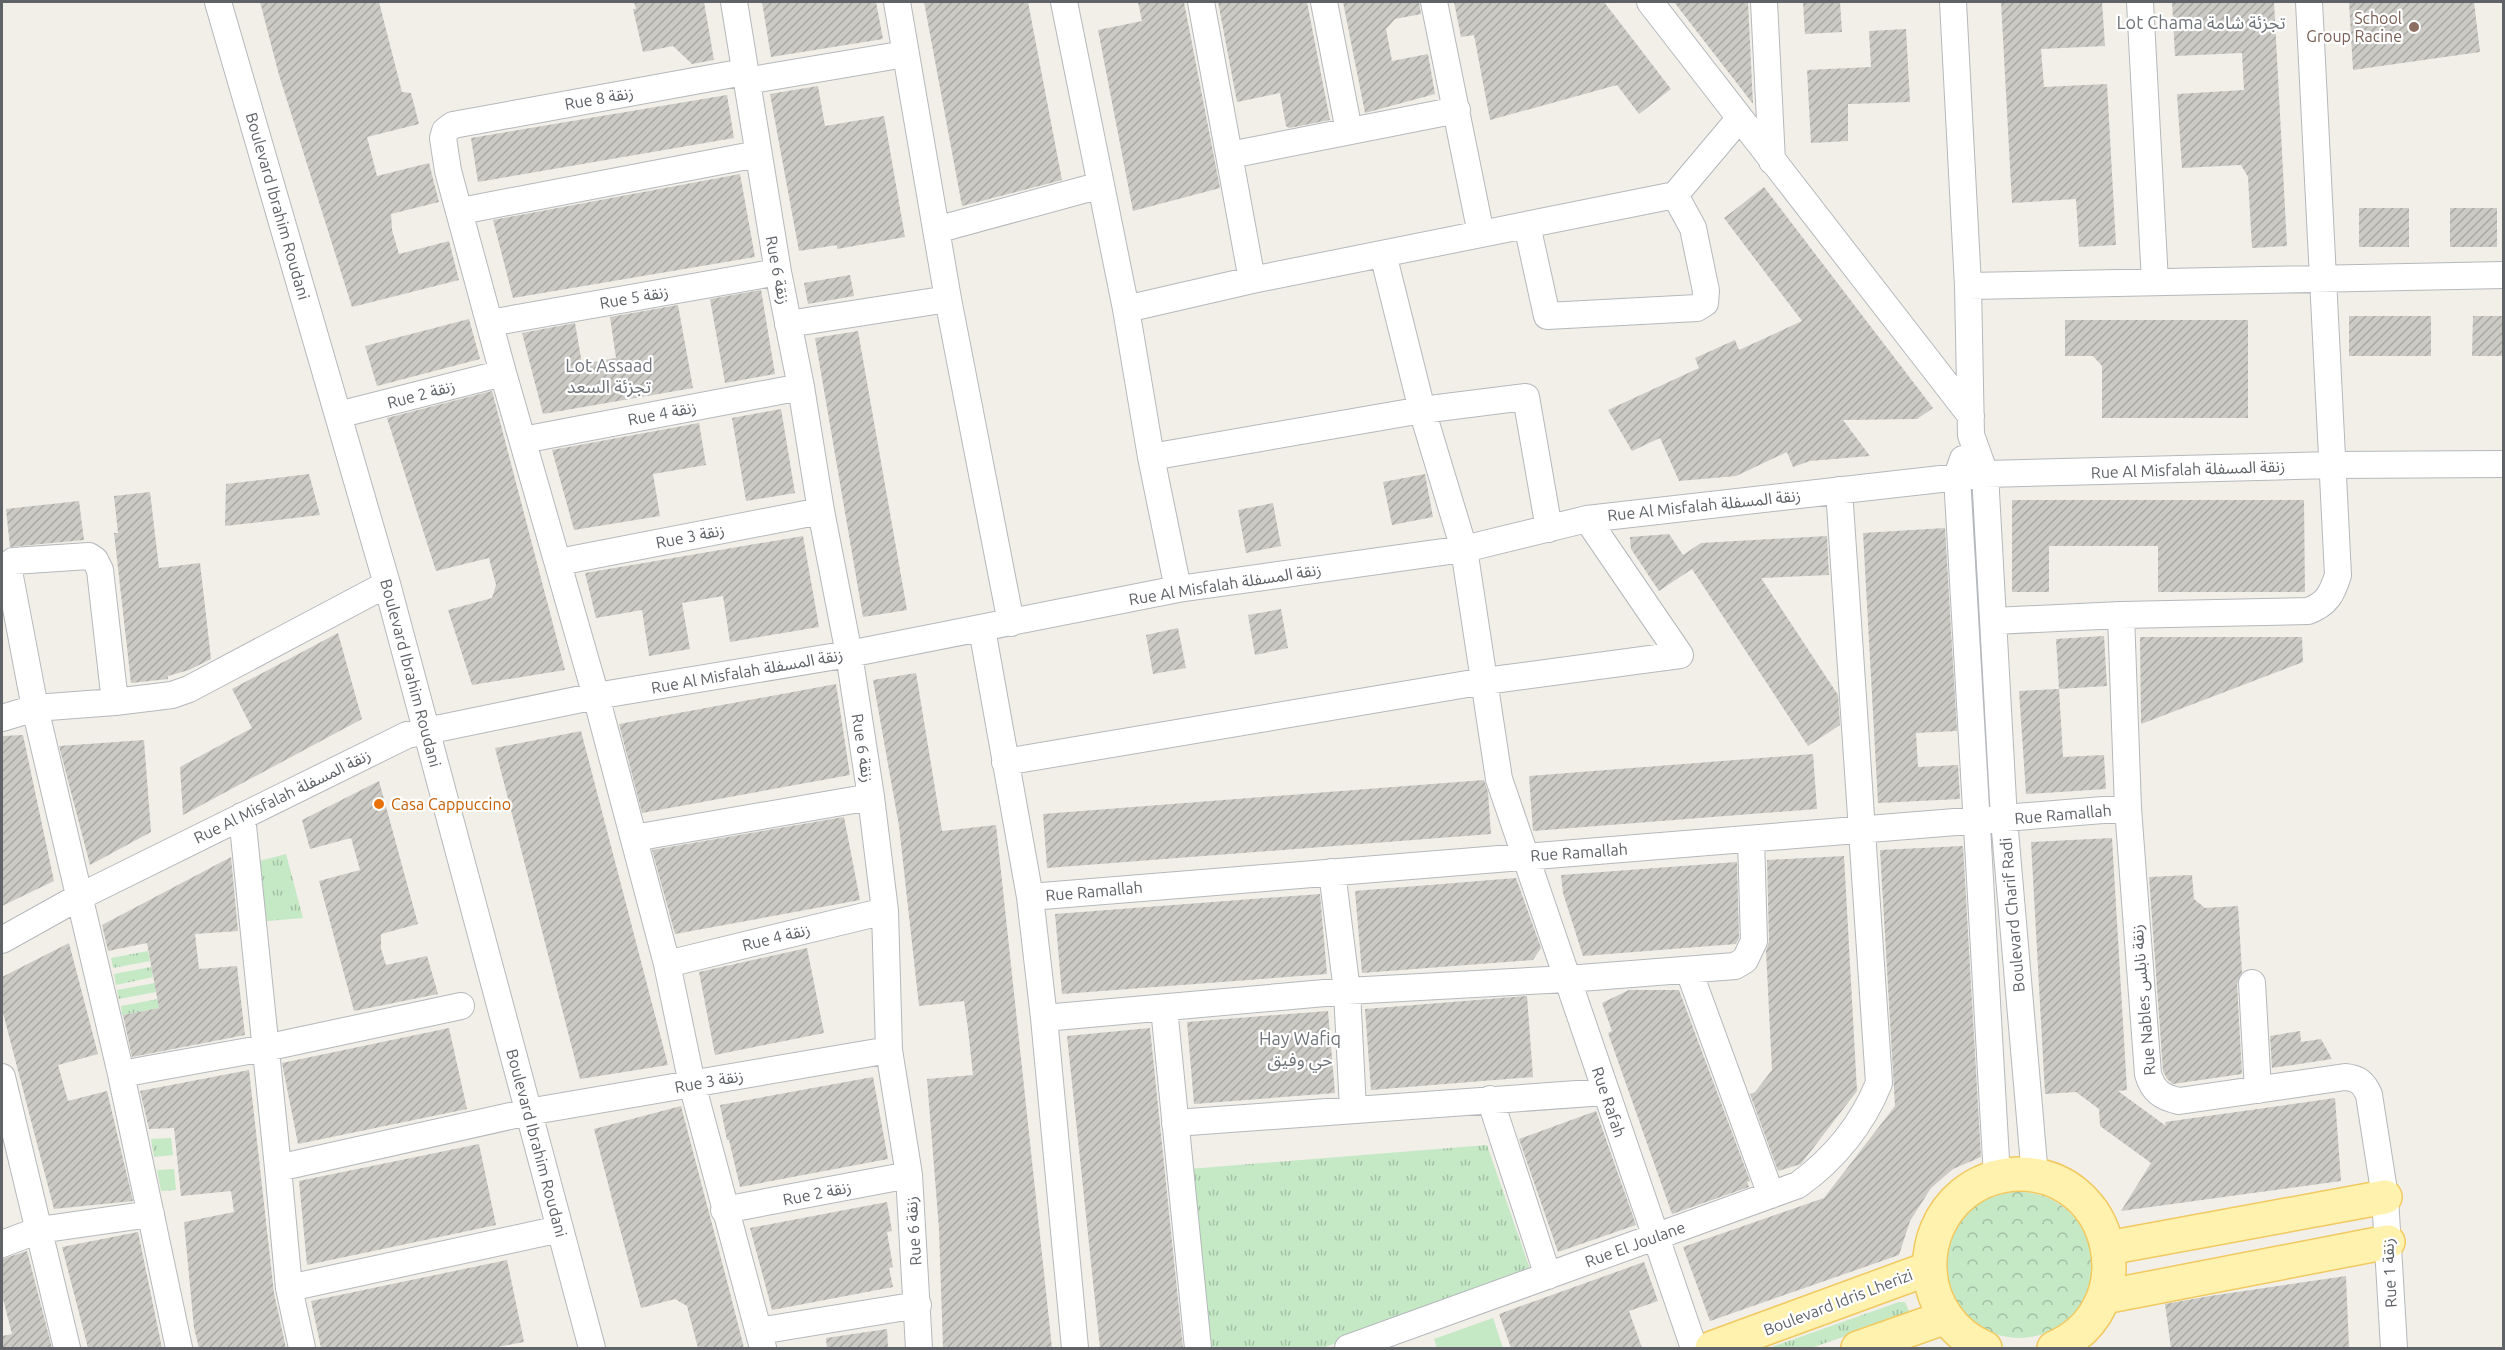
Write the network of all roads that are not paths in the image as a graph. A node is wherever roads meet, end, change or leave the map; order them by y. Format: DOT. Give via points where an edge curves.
graph roads {
  1 [pos="218,2"];
  2 [pos="734,2"];
  3 [pos="897,2"];
  4 [pos="1064,2"];
  5 [pos="1201,2"];
  6 [pos="1324,2"];
  7 [pos="1434,2"];
  8 [pos="1650,2"];
  9 [pos="1764,2"];
  10 [pos="1953,2"];
  11 [pos="2140,2"];
  12 [pos="2309,2"];
  13 [pos="905,54"];
  14 [pos="745,76"];
  15 [pos="1458,110"];
  16 [pos="1739,119"];
  17 [pos="1349,131"];
  18 [pos="758,154"];
  19 [pos="1230,155"];
  20 [pos="1772,161"];
  21 [pos="1101,185"];
  22 [pos="1675,195"];
  23 [pos="461,211"];
  24 [pos="1527,225"];
  25 [pos="936,230"];
  26 [pos="1481,234"];
  27 [pos="1383,254"];
  28 [pos="778,272"];
  29 [pos="2504,275"];
  30 [pos="2323,279"];
  31 [pos="1252,280"];
  32 [pos="2155,282"];
  33 [pos="1968,286"];
  34 [pos="948,299"];
  35 [pos="1126,309"];
  36 [pos="490,323"];
  37 [pos="788,324"];
  38 [pos="503,373"];
  39 [pos="801,387"];
  40 [pos="1422,410"];
  41 [pos="338,415"];
  42 [pos="1971,426"];
  43 [pos="523,440"];
  44 [pos="1151,457"];
  45 [pos="2504,464"];
  46 [pos="2332,465"];
  47 [pos="1985,474"];
  48 [pos="1957,476"];
  49 [pos="1839,490"];
  50 [pos="821,511"];
  51 [pos="1587,519"];
  52 [pos="1549,529"];
  53 [pos="1464,549"];
  54 [pos="559,562"];
  55 [pos="387,584"];
  56 [pos="1178,589"];
  57 [pos="2121,615"];
  58 [pos="1994,621"];
  59 [pos="1011,623"];
  60 [pos="982,629"];
  61 [pos="849,654"];
  62 [pos="1485,681"];
  63 [pos="596,696"];
  64 [pos="115,702"];
  65 [pos="35,708"];
  66 [pos="2,718"];
  67 [pos="426,730"];
  68 [pos="1005,762"];
  69 [pos="871,797"];
  70 [pos="2128,808"];
  71 [pos="242,816"];
  72 [pos="2004,819"];
  73 [pos="1977,822"];
  74 [pos="1864,831"];
  75 [pos="634,838"];
  76 [pos="1751,839"];
  77 [pos="1524,856"];
  78 [pos="1332,872"];
  79 [pos="78,897"];
  80 [pos="1030,897"];
  81 [pos="885,911"];
  82 [pos="2,940"];
  83 [pos="667,964"];
  84 [pos="1689,971"];
  85 [pos="1566,979"];
  86 [pos="2253,983"];
  87 [pos="1347,991"];
  88 [pos="461,1006"];
  89 [pos="1164,1008"];
  90 [pos="1044,1018"];
  91 [pos="265,1048"];
  92 [pos="889,1050"];
  93 [pos="121,1074"];
  94 [pos="2,1077"];
  95 [pos="692,1084"];
  96 [pos="2258,1090"];
  97 [pos="1605,1092"];
  98 [pos="1490,1099"];
  99 [pos="1353,1109"];
  100 [pos="528,1112"];
  101 [pos="1175,1123"];
  102 [pos="278,1168"];
  103 [pos="909,1175"];
  104 [pos="2035,1176"];
  105 [pos="1998,1177"];
  106 [pos="1771,1195"];
  107 [pos="2385,1197"];
  108 [pos="724,1210"];
  109 [pos="151,1214"];
  110 [pos="560,1229"];
  111 [pos="39,1230"];
  112 [pos="1655,1236"];
  113 [pos="2388,1242"];
  114 [pos="2,1244"];
  115 [pos="2108,1248"];
  116 [pos="1929,1268"];
  117 [pos="1548,1276"];
  118 [pos="289,1288"];
  119 [pos="2104,1297"];
  120 [pos="918,1305"];
  121 [pos="1946,1317"];
  122 [pos="761,1340"];
  123 [pos="585,1347"];
  124 [pos="67,1348"];
  125 [pos="179,1348"];
  126 [pos="302,1348"];
  127 [pos="919,1348"];
  128 [pos="1074,1348"];
  129 [pos="1198,1348"];
  130 [pos="1348,1348"];
  131 [pos="1694,1348"];
  132 [pos="1713,1348"];
  133 [pos="1858,1348"];
  134 [pos="1985,1348"];
  135 [pos="2054,1348"];
  136 [pos="2394,1348"];
  1 -- 41 [label="street, Boulevard Ibrahim Roudani"];
  2 -- 14 [label="street, Rue 6 زنقة"];
  3 -- 13 [label="street"];
  4 -- 21 [label="street"];
  5 -- 19 [label="street"];
  6 -- 17 [label="street"];
  7 -- 15 [label="street"];
  8 -- 16 [label="street"];
  9 -- 20 [label="street"];
  10 -- 33 [label="street"];
  11 -- 32 [label="street"];
  12 -- 30 [label="street"];
  13 -- 14 [label="street, Rue 8 زنقة"];
  13 -- 25 [label="street"];
  14 -- 18 [label="street, Rue 6 زنقة"];
  14 -- 23 [label="street, Rue 8 زنقة" via="453,125 443,138 448,171"];
  15 -- 17 [label="street"];
  15 -- 26 [label="street"];
  16 -- 20 [label="street"];
  16 -- 22 [label="street"];
  17 -- 19 [label="street"];
  18 -- 23 [label="street"];
  18 -- 28 [label="street, Rue 6 زنقة"];
  19 -- 31 [label="street"];
  20 -- 42 [label="street"];
  21 -- 25 [label="street"];
  21 -- 35 [label="street"];
  22 -- 24 [label="street"];
  22 -- 24 [label="street" via="1693,228 1706,291 1704,303 1697,308 1547,316"];
  23 -- 36 [label="street"];
  24 -- 26 [label="street"];
  25 -- 34 [label="street"];
  26 -- 27 [label="street"];
  27 -- 31 [label="street"];
  27 -- 40 [label="street, Rue Rafah"];
  28 -- 36 [label="street, Rue 5 زنقة"];
  28 -- 37 [label="street, Rue 6 زنقة"];
  29 -- 30 [label="street"];
  30 -- 32 [label="street"];
  30 -- 46 [label="street"];
  31 -- 35 [label="street"];
  32 -- 33 [label="street"];
  33 -- 42 [label="street"];
  34 -- 37 [label="street"];
  34 -- 59 [label="street"];
  35 -- 44 [label="street"];
  36 -- 38 [label="street"];
  37 -- 39 [label="street, Rue 6 زنقة"];
  38 -- 41 [label="street, Rue 2 زنقة"];
  38 -- 43 [label="street"];
  39 -- 43 [label="street, Rue 4 زنقة"];
  39 -- 50 [label="street, Rue 6 زنقة"];
  40 -- 44 [label="street"];
  40 -- 52 [label="street" via="1526,397"];
  40 -- 53 [label="street, Rue Rafah"];
  41 -- 55 [label="street, Boulevard Ibrahim Roudani"];
  42 -- 47 [label="street, Boulevard Charif Radi"];
  42 -- 48 [label="street"];
  43 -- 54 [label="street"];
  44 -- 56 [label="street"];
  45 -- 46 [label="street, Rue Al Misfalah زنقة المسفلة"];
  46 -- 47 [label="street, Rue Al Misfalah زنقة المسفلة"];
  46 -- 57 [label="street" via="2338,575 2326,601 2308,611"];
  47 -- 48 [label="street, Rue Al Misfalah زنقة المسفلة"];
  47 -- 58 [label="street, Boulevard Charif Radi"];
  48 -- 49 [label="street, Rue Al Misfalah زنقة المسفلة"];
  48 -- 73 [label="street, Boulevard Charif Radi"];
  49 -- 51 [label="street, Rue Al Misfalah زنقة المسفلة"];
  49 -- 74 [label="street"];
  50 -- 54 [label="street, Rue 3 زنقة"];
  50 -- 61 [label="street, Rue 6 زنقة"];
  51 -- 52 [label="street, Rue Al Misfalah زنقة المسفلة"];
  51 -- 62 [label="street" via="1680,655"];
  52 -- 53 [label="street, Rue Al Misfalah زنقة المسفلة"];
  53 -- 56 [label="street, Rue Al Misfalah زنقة المسفلة"];
  53 -- 62 [label="street, Rue Rafah"];
  54 -- 63 [label="street"];
  55 -- 64 [label="street" via="189,689"];
  55 -- 67 [label="street, Boulevard Ibrahim Roudani"];
  56 -- 59 [label="street, Rue Al Misfalah زنقة المسفلة"];
  57 -- 58 [label="street"];
  57 -- 70 [label="street, Rue Nables زنقة نابلس"];
  58 -- 72 [label="street, Boulevard Charif Radi"];
  59 -- 60 [label="street, Rue Al Misfalah زنقة المسفلة"];
  60 -- 61 [label="street, Rue Al Misfalah زنقة المسفلة"];
  60 -- 68 [label="street"];
  61 -- 63 [label="street, Rue Al Misfalah زنقة المسفلة"];
  61 -- 69 [label="street, Rue 6 زنقة"];
  62 -- 68 [label="street"];
  62 -- 77 [label="street, Rue Rafah" via="1499,779"];
  63 -- 67 [label="street, Rue Al Misfalah زنقة المسفلة"];
  63 -- 75 [label="street"];
  64 -- 65 [label="street"];
  64 -- 65 [label="street" via="100,570 95,560 84,556 13,561 8,566"];
  65 -- 66 [label="street"];
  65 -- 79 [label="street"];
  67 -- 71 [label="street, Rue Al Misfalah زنقة المسفلة" via="389,743"];
  67 -- 100 [label="street, Boulevard Ibrahim Roudani"];
  68 -- 80 [label="street"];
  69 -- 75 [label="street"];
  69 -- 81 [label="street, Rue 6 زنقة"];
  70 -- 72 [label="street, Rue Ramallah"];
  70 -- 96 [label="street, Rue Nables زنقة نابلس" via="2152,1086 2159,1094 2179,1101"];
  71 -- 79 [label="street, Rue Al Misfalah زنقة المسفلة"];
  71 -- 91 [label="street"];
  72 -- 73 [label="street, Rue Ramallah"];
  72 -- 104 [label="street, Boulevard Charif Radi"];
  73 -- 74 [label="street, Rue Ramallah"];
  73 -- 105 [label="street, Boulevard Charif Radi"];
  74 -- 76 [label="street, Rue Ramallah"];
  74 -- 106 [label="street, Rue El Joulane" via="1879,1083 1860,1120 1837,1152 1798,1185"];
  75 -- 83 [label="street"];
  76 -- 77 [label="street, Rue Ramallah"];
  76 -- 84 [label="street" via="1751,950 1735,966"];
  77 -- 78 [label="street, Rue Ramallah"];
  77 -- 85 [label="street, Rue Rafah"];
  78 -- 80 [label="street, Rue Ramallah"];
  78 -- 87 [label="street"];
  79 -- 82 [label="street, Rue Al Misfalah زنقة المسفلة"];
  79 -- 93 [label="street"];
  80 -- 90 [label="street"];
  81 -- 83 [label="street, Rue 4 زنقة"];
  81 -- 92 [label="street, Rue 6 زنقة"];
  83 -- 95 [label="street"];
  84 -- 85 [label="street"];
  84 -- 106 [label="street"];
  85 -- 87 [label="street"];
  85 -- 97 [label="street, Rue Rafah"];
  86 -- 96 [label="street"];
  87 -- 89 [label="street"];
  87 -- 99 [label="street"];
  88 -- 91 [label="street"];
  89 -- 90 [label="street"];
  89 -- 101 [label="street"];
  90 -- 128 [label="street"];
  91 -- 93 [label="street"];
  91 -- 102 [label="street"];
  92 -- 95 [label="street, Rue 3 زنقة"];
  92 -- 103 [label="street, Rue 6 زنقة"];
  93 -- 109 [label="street"];
  94 -- 111 [label="street"];
  95 -- 100 [label="street, Rue 3 زنقة"];
  95 -- 108 [label="street"];
  96 -- 107 [label="street, Rue Nables زنقة نابلس" via="2356,1078 2369,1095"];
  97 -- 98 [label="street"];
  97 -- 112 [label="street, Rue Rafah"];
  98 -- 99 [label="street"];
  98 -- 117 [label="street"];
  99 -- 101 [label="street"];
  100 -- 102 [label="street, Rue 3 زنقة"];
  100 -- 110 [label="street, Boulevard Ibrahim Roudani"];
  101 -- 129 [label="street"];
  102 -- 118 [label="street"];
  103 -- 108 [label="street, Rue 2 زنقة"];
  103 -- 120 [label="street, Rue 6 زنقة"];
  104 -- 105 [label="main road"];
  104 -- 115 [label="main road" via="2061,1184 2083,1200 2099,1222"];
  105 -- 116 [label="main road" via="1974,1186 1949,1208 1933,1239"];
  106 -- 112 [label="street, Rue El Joulane"];
  107 -- 113 [label="street, Rue 1 زنقة"];
  107 -- 115 [label="main road"];
  108 -- 122 [label="street"];
  109 -- 111 [label="street"];
  109 -- 125 [label="street"];
  110 -- 118 [label="street"];
  110 -- 123 [label="street, Boulevard Ibrahim Roudani"];
  111 -- 114 [label="street"];
  111 -- 124 [label="street"];
  112 -- 117 [label="street, Rue El Joulane"];
  112 -- 131 [label="street, Rue Rafah"];
  113 -- 119 [label="main road"];
  113 -- 136 [label="street, Rue 1 زنقة"];
  115 -- 119 [label="main road" via="2110,1273"];
  116 -- 121 [label="main road" via="1935,1297"];
  116 -- 132 [label="main road, Boulevard Idris Lherizi"];
  117 -- 130 [label="street, Rue El Joulane"];
  118 -- 126 [label="street"];
  119 -- 135 [label="main road" via="2085,1328"];
  120 -- 122 [label="street"];
  120 -- 127 [label="street, Rue 6 زنقة"];
  121 -- 133 [label="main road"];
  121 -- 134 [label="main road" via="1964,1336"];
}
